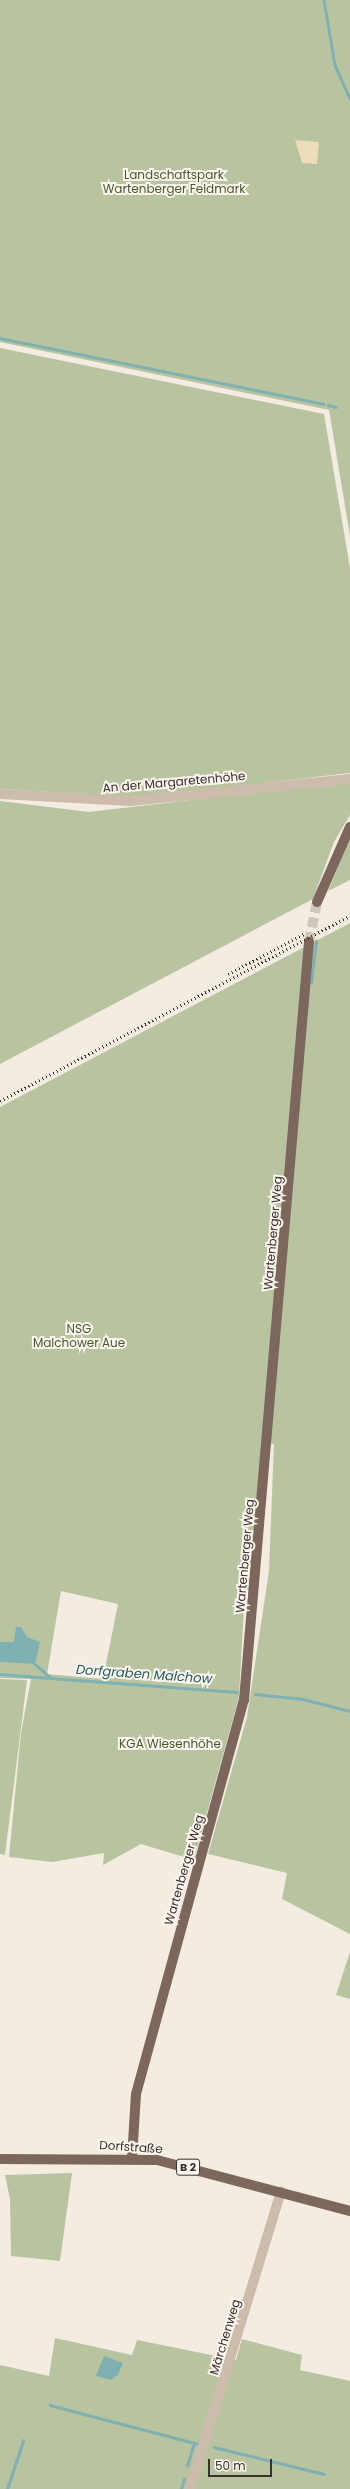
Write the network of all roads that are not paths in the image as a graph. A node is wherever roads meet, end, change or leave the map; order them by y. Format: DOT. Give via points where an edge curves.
graph roads {
  1 [pos="350,779"];
  2 [pos="0,794"];
  3 [pos="350,826"];
  4 [pos="317,902"];
  5 [pos="310,942"];
  6 [pos="0,2159"];
  7 [pos="132,2159"];
  8 [pos="281,2192"];
  9 [pos="350,2211"];
  10 [pos="190,2489"];
  1 -- 2 [label="street, An der Margaretenhöhe" via="130,801"];
  3 -- 4 [label="main road"];
  5 -- 7 [label="main road, Wartenberger Weg" via="244,1700 136,2094"];
  6 -- 7 [label="main road, Dorfstraße / B 2"];
  7 -- 8 [label="main road, Dorfstraße / B 2" via="193,2168"];
  8 -- 9 [label="main road, Dorfstraße / B 2"];
  8 -- 10 [label="street, Märchenweg"];
}
